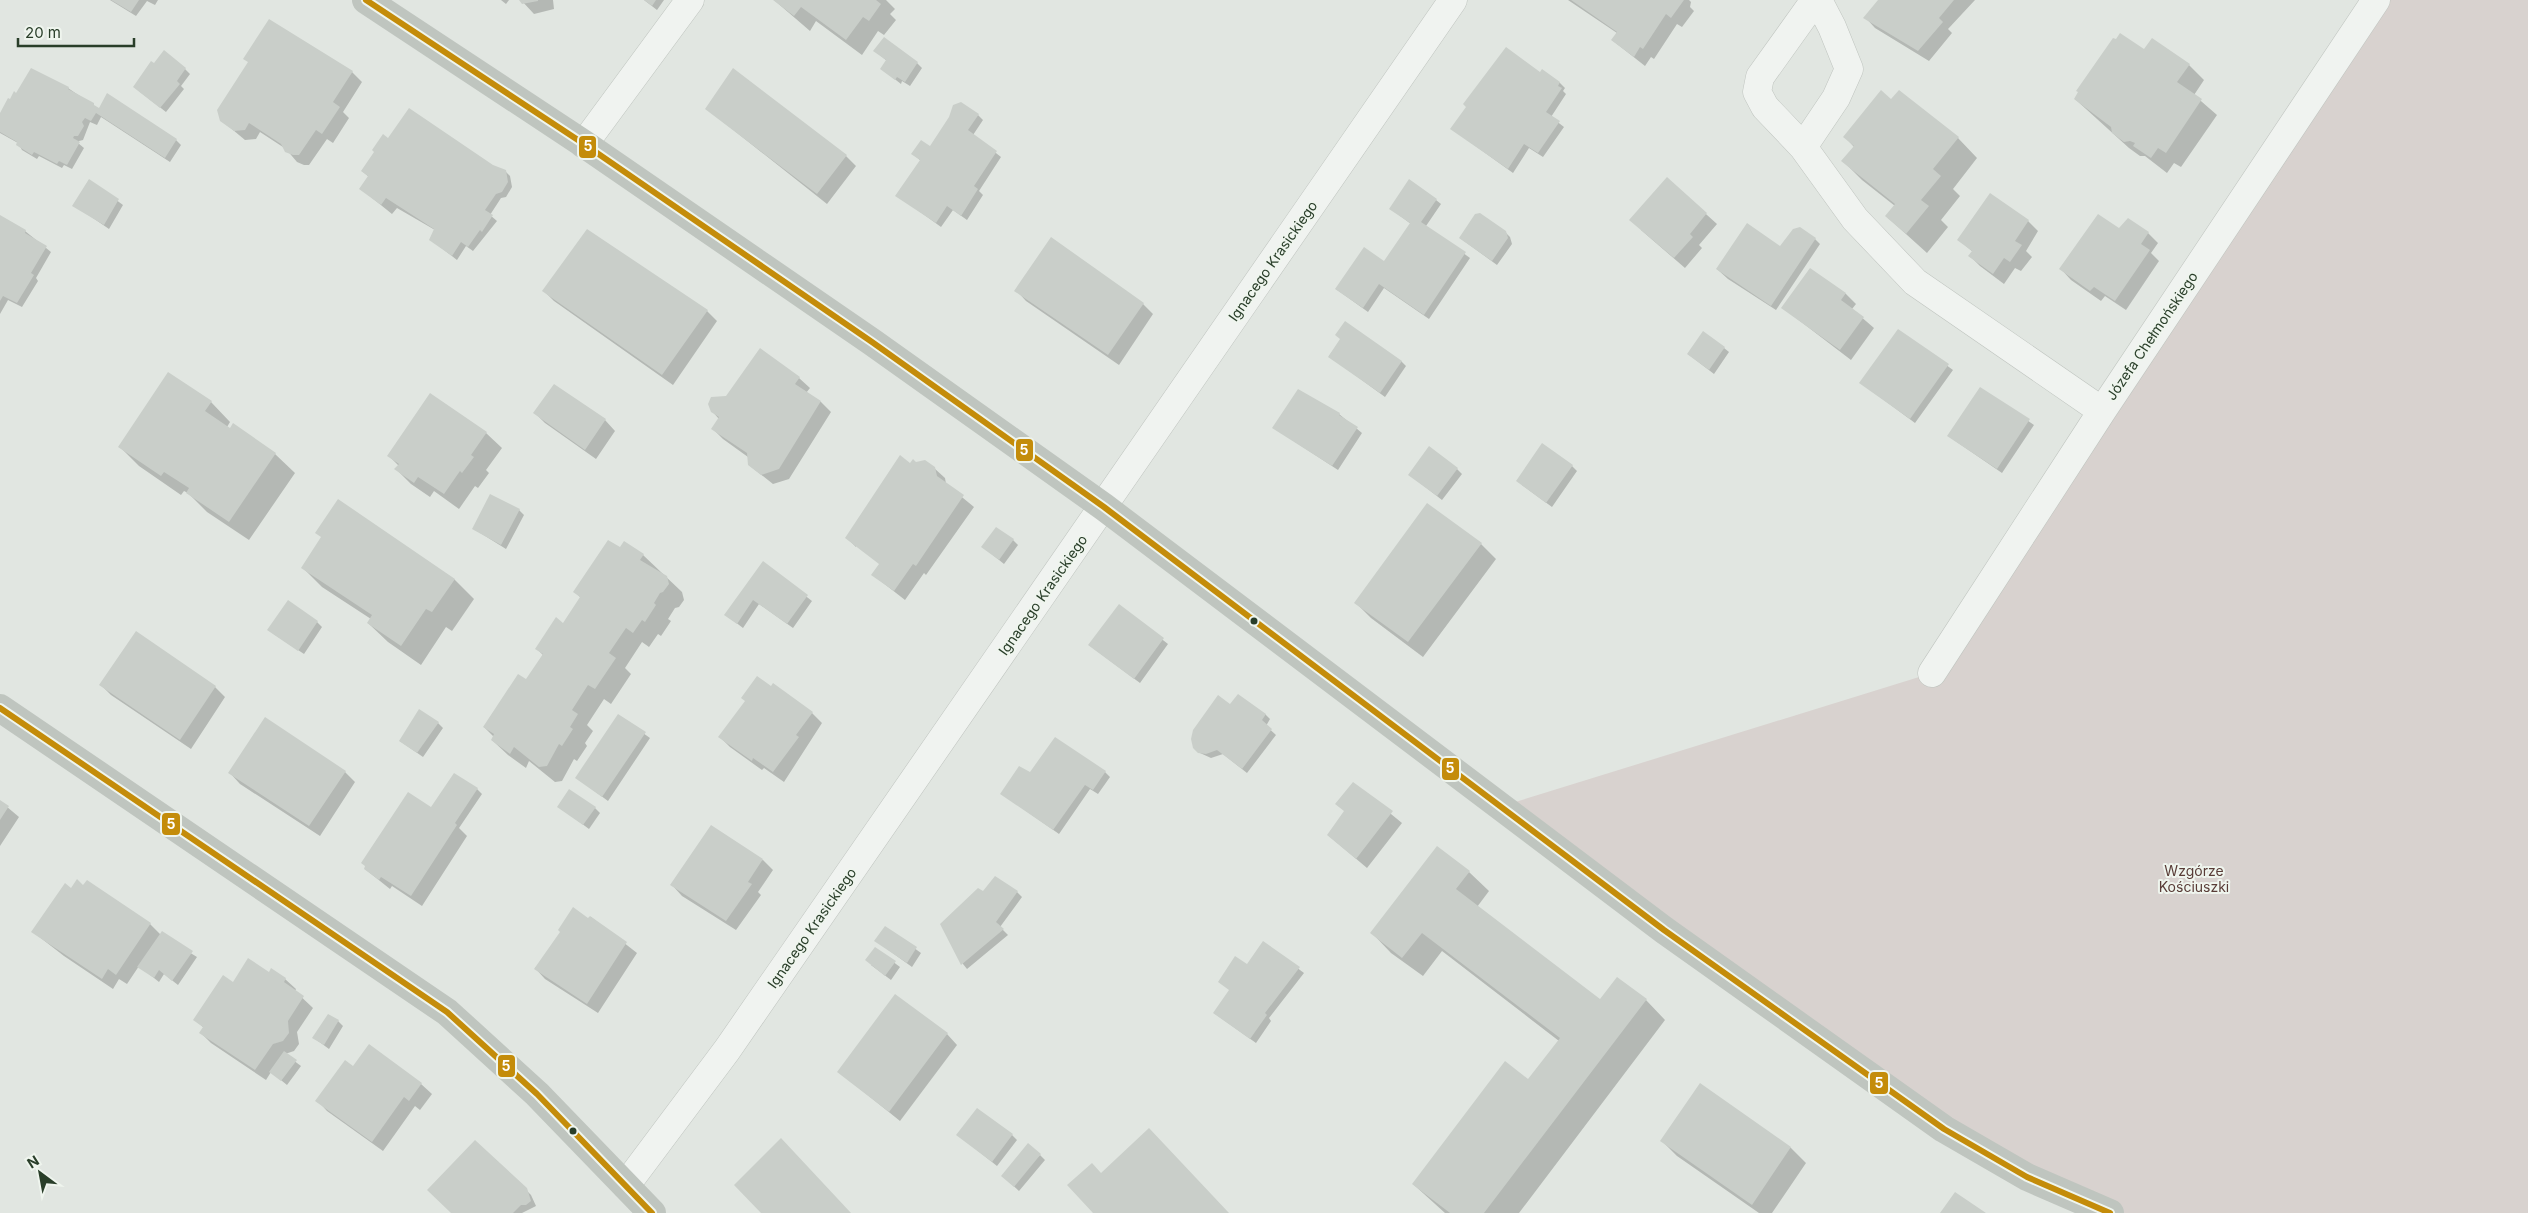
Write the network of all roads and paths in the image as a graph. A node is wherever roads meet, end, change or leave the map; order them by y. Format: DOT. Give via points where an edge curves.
graph roads {
  1 [pos="366,0"];
  2 [pos="690,0"];
  3 [pos="1453,0"];
  4 [pos="1816,0"];
  5 [pos="2376,0"];
  6 [pos="584,144"];
  7 [pos="1803,147"];
  8 [pos="2102,411"];
  9 [pos="1104,507"];
  10 [pos="1932,673"];
  11 [pos="0,708"];
  12 [pos="626,1185"];
  13 [pos="652,1213"];
  14 [pos="2110,1213"];
  1 -- 6 [label="street"];
  2 -- 6 [label="street"];
  3 -- 9 [label="street, Ignacego Krasickiego"];
  4 -- 7 [label="street" via="1832,27 1849,69 1836,98"];
  4 -- 7 [label="street" via="1760,78 1757,92 1765,107"];
  5 -- 8 [label="street, Józefa Chełmońskiego"];
  6 -- 9 [label="street"];
  7 -- 8 [label="street" via="1855,219 1915,282"];
  8 -- 10 [label="street, Józefa Chełmońskiego"];
  9 -- 12 [label="street, Ignacego Krasickiego" via="727,1050"];
  9 -- 14 [label="street" via="1656,925 1944,1129 2027,1176"];
  11 -- 12 [label="street" via="448,1012 537,1094"];
  12 -- 13 [label="street"];
}
